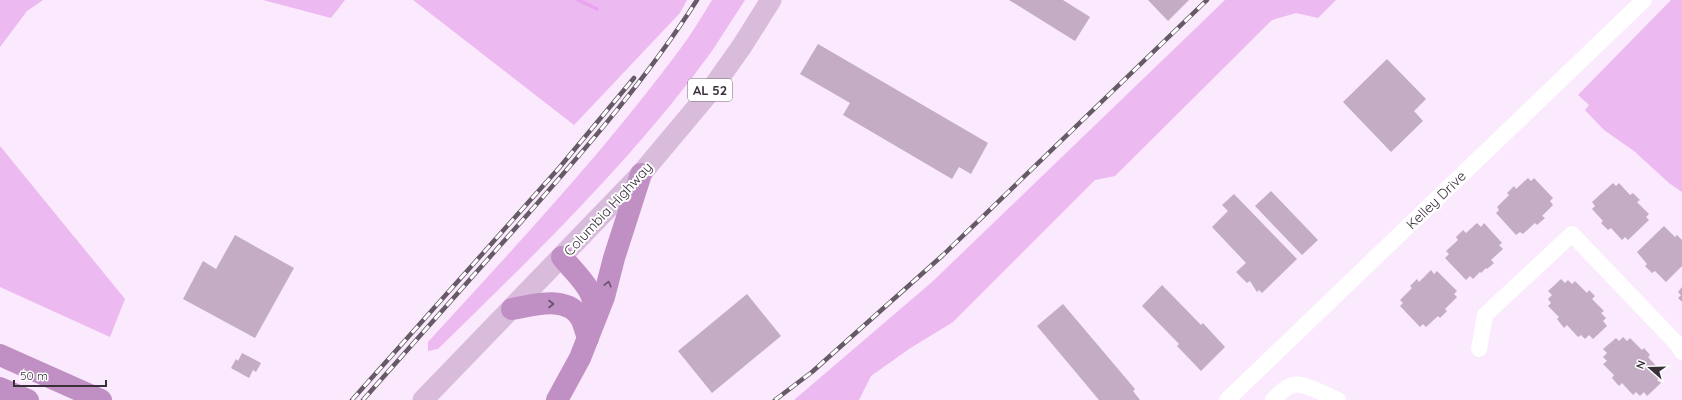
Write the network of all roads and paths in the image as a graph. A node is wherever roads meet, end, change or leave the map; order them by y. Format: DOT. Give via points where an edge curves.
graph roads {
  1 [pos="771,0"];
  2 [pos="1644,0"];
  3 [pos="641,174"];
  4 [pos="562,257"];
  5 [pos="512,309"];
  6 [pos="591,329"];
  7 [pos="1479,349"];
  8 [pos="1682,352"];
  9 [pos="0,355"];
  10 [pos="0,388"];
  11 [pos="28,400"];
  12 [pos="101,400"];
  13 [pos="423,400"];
  14 [pos="557,400"];
  15 [pos="1227,400"];
  16 [pos="1273,400"];
  17 [pos="1338,400"];
  1 -- 3 [label="main road, Columbia Highway / AL 52" via="708,94"];
  2 -- 15 [label="street, Kelley Drive"];
  3 -- 4 [label="main road, Columbia Highway / AL 52"];
  6 -- 3 [label="highway, one-way" via="604,297"];
  4 -- 5 [label="main road, Columbia Highway / AL 52"];
  4 -- 6 [label="highway" via="593,297 596,308"];
  5 -- 6 [label="highway, one-way" via="554,303 564,305 574,311"];
  5 -- 13 [label="main road, Columbia Highway / AL 52"];
  6 -- 14 [label="highway" via="570,378"];
  7 -- 8 [label="street" via="1485,315 1572,234"];
  9 -- 12 [label="highway"];
  10 -- 11 [label="highway"];
  16 -- 17 [label="street" via="1283,390 1295,384"];
}
